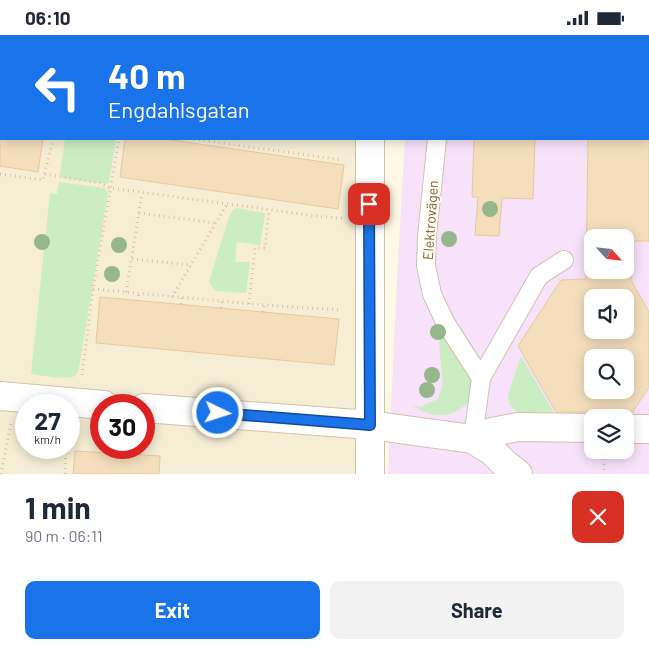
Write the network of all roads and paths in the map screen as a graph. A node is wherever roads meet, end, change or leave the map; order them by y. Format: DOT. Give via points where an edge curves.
graph roads {
  1 [pos="53,140"];
  2 [pos="119,140"];
  3 [pos="201,140"];
  4 [pos="370,140"];
  5 [pos="437,140"];
  6 [pos="345,161"];
  7 [pos="0,174"];
  8 [pos="45,174"];
  9 [pos="110,188"];
  10 [pos="142,193"];
  11 [pos="227,204"];
  12 [pos="269,210"];
  13 [pos="139,213"];
  14 [pos="346,218"];
  15 [pos="216,223"];
  16 [pos="131,259"];
  17 [pos="564,260"];
  18 [pos="191,265"];
  19 [pos="93,289"];
  20 [pos="126,292"];
  21 [pos="139,293"];
  22 [pos="172,297"];
  23 [pos="182,297"];
  24 [pos="138,301"];
  25 [pos="222,301"];
  26 [pos="181,304"];
  27 [pos="249,304"];
  28 [pos="264,305"];
  29 [pos="221,308"];
  30 [pos="346,310"];
  31 [pos="263,312"];
  32 [pos="481,378"];
  33 [pos="82,379"];
  34 [pos="90,405"];
  35 [pos="6,407"];
  36 [pos="155,409"];
  37 [pos="370,425"];
  38 [pos="584,428"];
  39 [pos="634,429"];
  40 [pos="649,429"];
  41 [pos="472,439"];
  42 [pos="66,459"];
  43 [pos="1,474"];
  44 [pos="65,474"];
  45 [pos="370,474"];
  46 [pos="518,474"];
  1 -- 8 [label="path"];
  2 -- 9 [label="path"];
  3 -- 6 [label="path"];
  4 -- 37 [label="street"];
  5 -- 32 [label="lane, Elektrovägen" via="426,266 432,294 445,322"];
  7 -- 8 [label="path" via="43,180"];
  8 -- 9 [label="path" via="100,183"];
  9 -- 10 [label="path"];
  9 -- 19 [label="path"];
  10 -- 11 [label="path"];
  10 -- 13 [label="path"];
  11 -- 12 [label="path"];
  11 -- 15 [label="path"];
  12 -- 14 [label="path"];
  12 -- 27 [label="path" via="265,248 255,248"];
  13 -- 15 [label="path"];
  13 -- 16 [label="path"];
  15 -- 18 [label="path"];
  16 -- 18 [label="path"];
  16 -- 20 [label="path"];
  17 -- 32 [label="lane" via="539,275"];
  18 -- 22 [label="path"];
  19 -- 20 [label="path"];
  19 -- 33 [label="path"];
  20 -- 21 [label="path"];
  21 -- 22 [label="path"];
  21 -- 24 [label="path"];
  22 -- 23 [label="path"];
  23 -- 25 [label="path"];
  23 -- 26 [label="path"];
  25 -- 27 [label="path"];
  25 -- 29 [label="path"];
  27 -- 28 [label="path"];
  28 -- 30 [label="path"];
  28 -- 31 [label="path"];
  32 -- 41 [label="lane"];
  34 -- 35 [label="street"];
  35 -- 43 [label="path"];
  36 -- 37 [label="street"];
  37 -- 41 [label="street"];
  37 -- 45 [label="street"];
  38 -- 41 [label="street" via="518,427 492,431"];
  39 -- 40 [label="street"];
  41 -- 46 [label="street" via="492,451"];
  42 -- 44 [label="path"];
}
